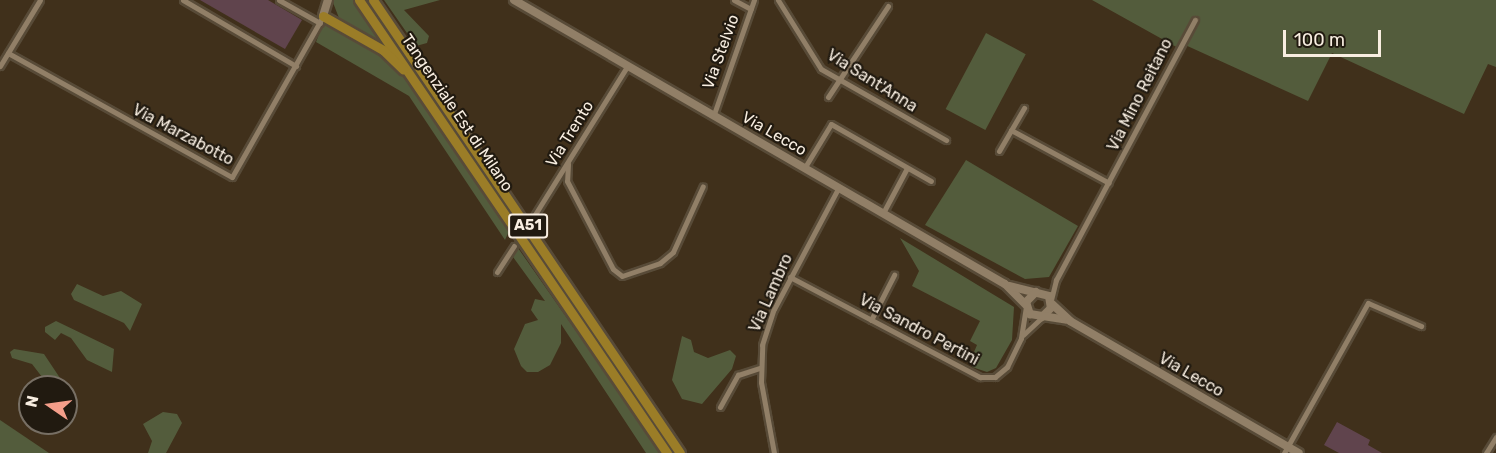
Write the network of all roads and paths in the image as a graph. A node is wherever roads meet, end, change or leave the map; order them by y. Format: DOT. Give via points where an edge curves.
graph roads {
  1 [pos="40,0"];
  2 [pos="183,0"];
  3 [pos="279,0"];
  4 [pos="328,0"];
  5 [pos="359,0"];
  6 [pos="373,0"];
  7 [pos="514,0"];
  8 [pos="734,0"];
  9 [pos="754,0"];
  10 [pos="778,0"];
  11 [pos="888,6"];
  12 [pos="751,9"];
  13 [pos="321,20"];
  14 [pos="1195,20"];
  15 [pos="8,53"];
  16 [pos="628,65"];
  17 [pos="0,66"];
  18 [pos="296,66"];
  19 [pos="838,80"];
  20 [pos="828,98"];
  21 [pos="1024,108"];
  22 [pos="714,114"];
  23 [pos="447,125"];
  24 [pos="1011,130"];
  25 [pos="945,140"];
  26 [pos="999,151"];
  27 [pos="568,164"];
  28 [pos="805,167"];
  29 [pos="907,168"];
  30 [pos="931,181"];
  31 [pos="1109,183"];
  32 [pos="703,186"];
  33 [pos="839,187"];
  34 [pos="883,213"];
  35 [pos="534,216"];
  36 [pos="514,246"];
  37 [pos="496,272"];
  38 [pos="894,275"];
  39 [pos="790,277"];
  40 [pos="1056,280"];
  41 [pos="1005,284"];
  42 [pos="1039,292"];
  43 [pos="1051,302"];
  44 [pos="1026,306"];
  45 [pos="1042,317"];
  46 [pos="871,320"];
  47 [pos="1070,321"];
  48 [pos="1421,326"];
  49 [pos="1020,338"];
  50 [pos="760,368"];
  51 [pos="720,407"];
  52 [pos="1496,437"];
  53 [pos="1286,450"];
  54 [pos="667,453"];
  55 [pos="680,453"];
  56 [pos="774,453"];
  57 [pos="1299,453"];
  58 [pos="1486,453"];
  1 -- 15 [label="street"];
  2 -- 18 [label="street"];
  3 -- 13 [label="street"];
  4 -- 13 [label="street"];
  5 -- 23 [label="highway, Tangenziale Est di Milano / A51"];
  6 -- 55 [label="highway, Tangenziale Est di Milano / A51"];
  7 -- 16 [label="street"];
  8 -- 12 [label="street"];
  9 -- 12 [label="street, Via Stelvio"];
  10 -- 19 [label="street, Via Sant'Anna" via="815,63"];
  11 -- 19 [label="street"];
  12 -- 22 [label="street, Via Stelvio"];
  13 -- 18 [label="street, Via Marzabotto"];
  13 -- 23 [label="highway" via="389,54"];
  14 -- 31 [label="street, Via Mino Reitano"];
  15 -- 17 [label="street"];
  15 -- 18 [label="street, Via Marzabotto" via="229,177 238,174"];
  16 -- 22 [label="street"];
  16 -- 27 [label="street, Via Trento"];
  19 -- 20 [label="street"];
  19 -- 25 [label="street, Via Sant'Anna"];
  21 -- 24 [label="street"];
  22 -- 28 [label="street, Via Lecco"];
  23 -- 54 [label="highway, Tangenziale Est di Milano / A51"];
  24 -- 26 [label="street"];
  24 -- 31 [label="street"];
  27 -- 32 [label="street" via="567,181 613,269 622,276 660,263 673,252"];
  27 -- 35 [label="street, Via Trento"];
  28 -- 29 [label="street" via="831,124"];
  28 -- 33 [label="street, Via Lecco"];
  29 -- 30 [label="street"];
  29 -- 34 [label="street"];
  31 -- 40 [label="street, Via Mino Reitano"];
  33 -- 34 [label="street, Via Lecco"];
  33 -- 39 [label="street, Via Lambro"];
  34 -- 41 [label="street, Via Lecco"];
  36 -- 37 [label="street"];
  38 -- 46 [label="street"];
  39 -- 46 [label="street, Via Sandro Pertini"];
  39 -- 50 [label="street, Via Lambro" via="769,321"];
  40 -- 42 [label="street, Via Mino Reitano"];
  40 -- 43 [label="street, Via Mino Reitano"];
  41 -- 42 [label="street, Via Lecco"];
  41 -- 44 [label="street, Via Lecco"];
  42 -- 43 [label="street, Via Lecco"];
  42 -- 44 [label="street"];
  43 -- 45 [label="street"];
  43 -- 47 [label="street, Via Lecco"];
  44 -- 45 [label="street, Via Lecco" via="1030,315"];
  44 -- 49 [label="street"];
  45 -- 47 [label="street, Via Lecco"];
  45 -- 49 [label="street"];
  46 -- 49 [label="street, Via Sandro Pertini" via="974,375 995,377 1007,367"];
  47 -- 53 [label="street, Via Lecco"];
  48 -- 53 [label="street" via="1368,303"];
  50 -- 51 [label="street" via="738,375"];
  50 -- 56 [label="street, Via Lambro"];
  52 -- 58 [label="street"];
  53 -- 57 [label="street, Via Lecco"];
}
